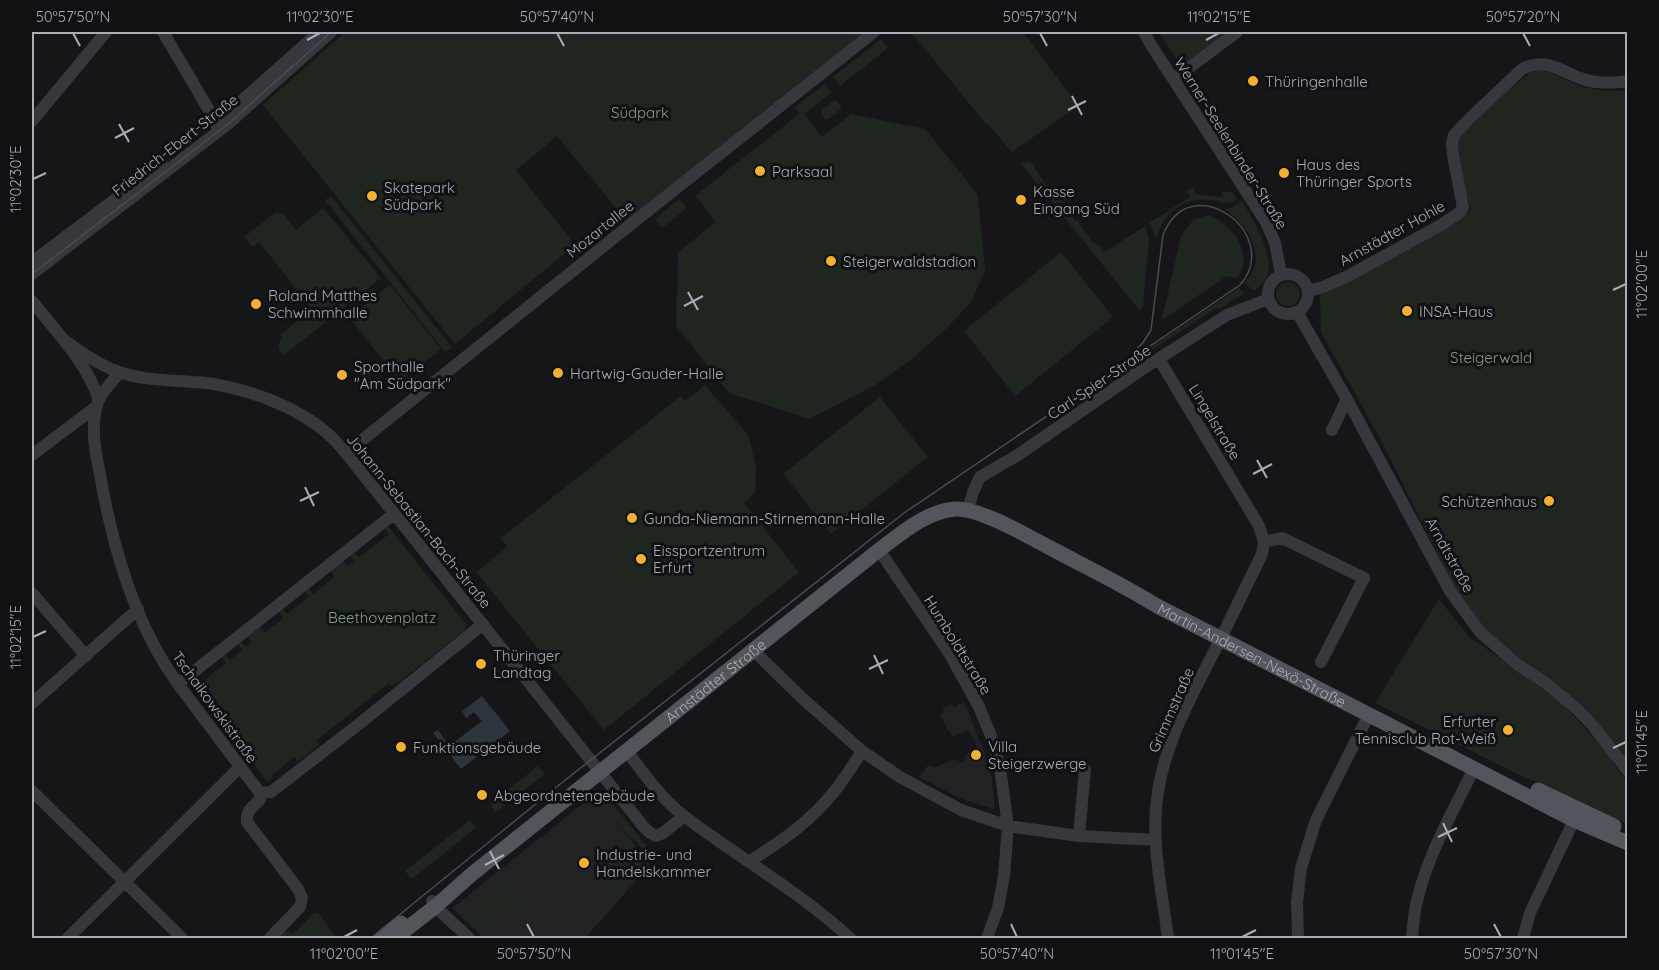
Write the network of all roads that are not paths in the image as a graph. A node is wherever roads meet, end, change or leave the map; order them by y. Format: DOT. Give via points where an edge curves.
graph roads {
  1 [pos="106,32"];
  2 [pos="163,32"];
  3 [pos="319,32"];
  4 [pos="332,32"];
  5 [pos="874,32"];
  6 [pos="1144,32"];
  7 [pos="1237,32"];
  8 [pos="1174,79"];
  9 [pos="1628,81"];
  10 [pos="32,121"];
  11 [pos="217,127"];
  12 [pos="32,262"];
  13 [pos="32,274"];
  14 [pos="1281,274"];
  15 [pos="1308,291"];
  16 [pos="1268,299"];
  17 [pos="32,301"];
  18 [pos="1297,312"];
  19 [pos="67,342"];
  20 [pos="1159,358"];
  21 [pos="120,372"];
  22 [pos="1348,401"];
  23 [pos="98,403"];
  24 [pos="1332,430"];
  25 [pos="346,453"];
  26 [pos="32,455"];
  27 [pos="968,510"];
  28 [pos="395,513"];
  29 [pos="1264,542"];
  30 [pos="879,550"];
  31 [pos="32,593"];
  32 [pos="138,609"];
  33 [pos="483,624"];
  34 [pos="1222,635"];
  35 [pos="753,650"];
  36 [pos="86,656"];
  37 [pos="1321,662"];
  38 [pos="178,684"];
  39 [pos="32,703"];
  40 [pos="1368,714"];
  41 [pos="627,751"];
  42 [pos="862,751"];
  43 [pos="240,767"];
  44 [pos="1474,768"];
  45 [pos="1086,769"];
  46 [pos="1628,771"];
  47 [pos="600,773"];
  48 [pos="32,791"];
  49 [pos="260,793"];
  50 [pos="684,816"];
  51 [pos="1575,820"];
  52 [pos="1008,826"];
  53 [pos="1628,832"];
  54 [pos="1079,836"];
  55 [pos="1156,840"];
  56 [pos="1628,843"];
  57 [pos="750,861"];
  58 [pos="125,883"];
  59 [pos="434,904"];
  60 [pos="68,939"];
  61 [pos="182,939"];
  62 [pos="270,939"];
  63 [pos="382,939"];
  64 [pos="395,939"];
  65 [pos="469,939"];
  66 [pos="850,939"];
  67 [pos="987,939"];
  68 [pos="1168,939"];
  69 [pos="1298,939"];
  70 [pos="1412,939"];
  71 [pos="1523,939"];
  1 -- 10 [label="street"];
  2 -- 11 [label="street"];
  3 -- 11 [label="street, Friedrich-Ebert-Straße"];
  4 -- 11 [label="street, Friedrich-Ebert-Straße" via="250,106"];
  5 -- 25 [label="street, Mozartallee"];
  6 -- 8 [label="street, Werner-Seelenbinder-Straße"];
  7 -- 8 [label="street"];
  8 -- 14 [label="street, Werner-Seelenbinder-Straße" via="1266,222"];
  9 -- 15 [label="street, Arnstädter Hohle" via="1596,82 1538,63 1522,69 1454,135 1453,155 1463,207 1459,213 1348,276"];
  11 -- 12 [label="street, Friedrich-Ebert-Straße"];
  11 -- 13 [label="street, Friedrich-Ebert-Straße"];
  14 -- 15 [label="street" via="1301,278"];
  14 -- 16 [label="street" via="1270,284"];
  15 -- 18 [label="street" via="1306,303"];
  16 -- 18 [label="street" via="1275,310"];
  16 -- 20 [label="street, Carl-Spier-Straße" via="1227,315"];
  17 -- 19 [label="street"];
  18 -- 22 [label="street, Arndtstraße"];
  19 -- 21 [label="street"];
  19 -- 23 [label="street" via="91,381"];
  20 -- 27 [label="street, Carl-Spier-Straße" via="980,477"];
  20 -- 29 [label="street, Lingelstraße" via="1259,526"];
  21 -- 23 [label="street"];
  21 -- 25 [label="street, Johann-Sebastian-Bach-Straße" via="216,385 267,399 317,425"];
  22 -- 24 [label="street"];
  22 -- 46 [label="street, Arndtstraße" via="1463,610 1480,632 1578,710"];
  23 -- 26 [label="street"];
  23 -- 32 [label="street, Tschaikowskistraße" via="94,432 102,489 121,563"];
  25 -- 28 [label="street, Johann-Sebastian-Bach-Straße"];
  27 -- 30 [label="main road, Arnstädter Straße" via="955,509 925,517"];
  27 -- 34 [label="main road, Martin-Andersen-Nexö-Straße" via="1022,533 1134,592 1162,601"];
  28 -- 33 [label="street, Johann-Sebastian-Bach-Straße"];
  28 -- 38 [label="street"];
  29 -- 34 [label="street" via="1262,554"];
  29 -- 37 [label="street" via="1282,538 1364,578"];
  30 -- 35 [label="main road, Arnstädter Straße"];
  30 -- 52 [label="street, Humboldtstraße" via="943,642 979,708 1000,768"];
  31 -- 36 [label="street"];
  32 -- 36 [label="street"];
  32 -- 38 [label="street, Tschaikowskistraße" via="166,669"];
  33 -- 47 [label="street, Johann-Sebastian-Bach-Straße"];
  33 -- 49 [label="street" via="271,792"];
  34 -- 40 [label="main road, Martin-Andersen-Nexö-Straße"];
  34 -- 53 [label="main road, Martin-Andersen-Nexö-Straße"];
  34 -- 55 [label="street, Grimmstraße" via="1178,724 1161,772"];
  35 -- 41 [label="main road, Arnstädter Straße"];
  35 -- 42 [label="street"];
  36 -- 39 [label="street"];
  38 -- 43 [label="street, Tschaikowskistraße"];
  40 -- 44 [label="main road, Martin-Andersen-Nexö-Straße"];
  40 -- 69 [label="street" via="1316,820 1301,868"];
  41 -- 47 [label="main road, Arnstädter Straße"];
  41 -- 50 [label="street"];
  42 -- 52 [label="street" via="961,810"];
  42 -- 57 [label="street" via="833,794 815,812"];
  43 -- 49 [label="street, Tschaikowskistraße"];
  43 -- 58 [label="street"];
  44 -- 51 [label="main road, Martin-Andersen-Nexö-Straße"];
  44 -- 70 [label="street" via="1429,862 1417,900"];
  45 -- 54 [label="street"];
  47 -- 50 [label="street, Johann-Sebastian-Bach-Straße" via="650,833 663,833"];
  47 -- 59 [label="main road, Arnstädter Straße"];
  48 -- 58 [label="street"];
  49 -- 62 [label="street" via="247,822 302,898 300,907"];
  50 -- 57 [label="street"];
  51 -- 56 [label="main road, Martin-Andersen-Nexö-Straße"];
  51 -- 71 [label="street" via="1536,898"];
  52 -- 54 [label="street"];
  52 -- 67 [label="street, Humboldtstraße" via="1004,876"];
  54 -- 55 [label="street"];
  55 -- 68 [label="street, Grimmstraße"];
  57 -- 66 [label="street" via="819,911"];
  58 -- 60 [label="street"];
  58 -- 61 [label="street"];
  59 -- 63 [label="main road, Arnstädter Straße"];
  59 -- 64 [label="main road, Arnstädter Straße"];
  59 -- 65 [label="street"];
}
